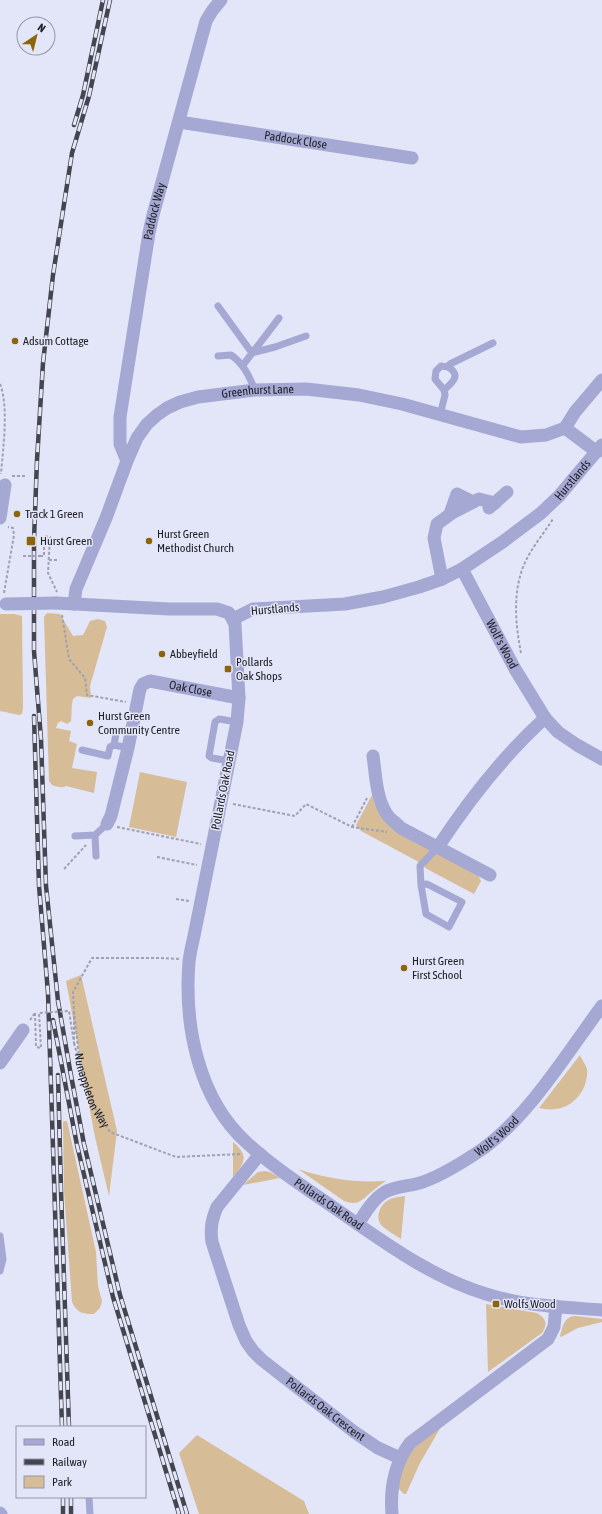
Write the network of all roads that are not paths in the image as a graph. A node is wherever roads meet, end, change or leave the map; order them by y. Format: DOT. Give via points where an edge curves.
graph roads {
  1 [pos="220,0"];
  2 [pos="179,122"];
  3 [pos="412,158"];
  4 [pos="218,306"];
  5 [pos="279,318"];
  6 [pos="306,336"];
  7 [pos="493,343"];
  8 [pos="252,352"];
  9 [pos="218,356"];
  10 [pos="242,365"];
  11 [pos="448,367"];
  12 [pos="602,380"];
  13 [pos="255,390"];
  14 [pos="444,390"];
  15 [pos="440,415"];
  16 [pos="565,428"];
  17 [pos="119,432"];
  18 [pos="137,438"];
  19 [pos="599,448"];
  20 [pos="127,462"];
  21 [pos="5,485"];
  22 [pos="507,492"];
  23 [pos="3,522"];
  24 [pos="462,569"];
  25 [pos="442,579"];
  26 [pos="64,603"];
  27 [pos="2,604"];
  28 [pos="232,619"];
  29 [pos="239,698"];
  30 [pos="545,718"];
  31 [pos="237,722"];
  32 [pos="116,734"];
  33 [pos="114,745"];
  34 [pos="128,748"];
  35 [pos="82,750"];
  36 [pos="373,756"];
  37 [pos="602,760"];
  38 [pos="229,761"];
  39 [pos="106,824"];
  40 [pos="95,835"];
  41 [pos="75,836"];
  42 [pos="438,847"];
  43 [pos="96,856"];
  44 [pos="490,875"];
  45 [pos="421,885"];
  46 [pos="602,1006"];
  47 [pos="23,1030"];
  48 [pos="0,1063"];
  49 [pos="260,1154"];
  50 [pos="358,1224"];
  51 [pos="0,1236"];
  52 [pos="0,1271"];
  53 [pos="556,1306"];
  54 [pos="602,1310"];
  55 [pos="400,1458"];
  56 [pos="89,1498"];
  57 [pos="90,1514"];
  58 [pos="392,1514"];
  1 -- 2 [label="street, Paddock Way" via="206,21"];
  2 -- 3 [label="street, Paddock Close"];
  2 -- 17 [label="street, Paddock Way" via="149,233"];
  4 -- 8 [label="lane"];
  5 -- 8 [label="lane"];
  6 -- 8 [label="lane"];
  7 -- 11 [label="lane"];
  8 -- 10 [label="lane"];
  9 -- 10 [label="lane" via="231,355"];
  10 -- 13 [label="lane"];
  11 -- 14 [label="lane" via="455,375 452,383"];
  11 -- 14 [label="lane" via="438,368 435,374 436,383"];
  12 -- 16 [label="street"];
  13 -- 15 [label="street, Greenhurst Lane" via="306,389 358,395"];
  13 -- 18 [label="street, Greenhurst Lane" via="180,402 157,415"];
  14 -- 15 [label="lane"];
  15 -- 16 [label="street, Greenhurst Lane" via="521,437 546,435"];
  16 -- 19 [label="street"];
  17 -- 18 [label="street"];
  17 -- 20 [label="street, Paddock Way" via="120,444"];
  18 -- 20 [label="street, Greenhurst Lane"];
  19 -- 24 [label="street, Hurstlands" via="559,496 541,513"];
  20 -- 26 [label="street, Greenhurst Lane" via="76,589"];
  21 -- 23 [label="street"];
  22 -- 25 [label="street" via="491,506 479,498 437,524 434,538"];
  24 -- 25 [label="street, Hurstlands"];
  24 -- 30 [label="street, Wolf's Wood" via="515,669"];
  25 -- 28 [label="street, Hurstlands" via="383,597 345,604 254,609"];
  26 -- 27 [label="street, bridge"];
  26 -- 28 [label="street" via="217,609 229,614"];
  28 -- 29 [label="street, Pollards Oak Road" via="236,630"];
  29 -- 31 [label="street, Pollards Oak Road"];
  29 -- 34 [label="street, Oak Close" via="150,681 143,684"];
  30 -- 37 [label="street, Wolf's Wood" via="558,732"];
  30 -- 42 [label="street" via="491,774"];
  31 -- 38 [label="street, Pollards Oak Road"];
  31 -- 38 [label="lane" via="219,719 215,722 209,756"];
  32 -- 33 [label="lane"];
  33 -- 34 [label="lane"];
  33 -- 35 [label="lane" via="110,747 108,756"];
  34 -- 39 [label="street" via="111,816"];
  36 -- 42 [label="street" via="382,805 389,817 401,828"];
  38 -- 49 [label="street, Pollards Oak Road" via="190,960 188,979 191,1019 201,1071 210,1094 234,1130"];
  39 -- 40 [label="lane"];
  40 -- 41 [label="lane"];
  40 -- 43 [label="lane"];
  42 -- 44 [label="street"];
  42 -- 45 [label="lane" via="420,866"];
  45 -- 45 [label="lane" via="426,914 449,927 462,902 427,884"];
  46 -- 50 [label="street, Wolf's Wood" via="551,1076 506,1129 457,1166 424,1181 386,1192 376,1200"];
  47 -- 48 [label="street"];
  49 -- 50 [label="street, Pollards Oak Road"];
  49 -- 55 [label="street, Pollards Oak Crescent" via="217,1206 210,1230 246,1341 262,1360 353,1431 378,1448"];
  50 -- 53 [label="street, Pollards Oak Road" via="397,1251 469,1289 505,1299"];
  51 -- 52 [label="lane" via="3,1259"];
  53 -- 54 [label="street, Pollards Oak Road"];
  53 -- 55 [label="street" via="554,1327 548,1339 410,1443"];
  55 -- 58 [label="street" via="391,1499"];
  56 -- 57 [label="lane"];
}
